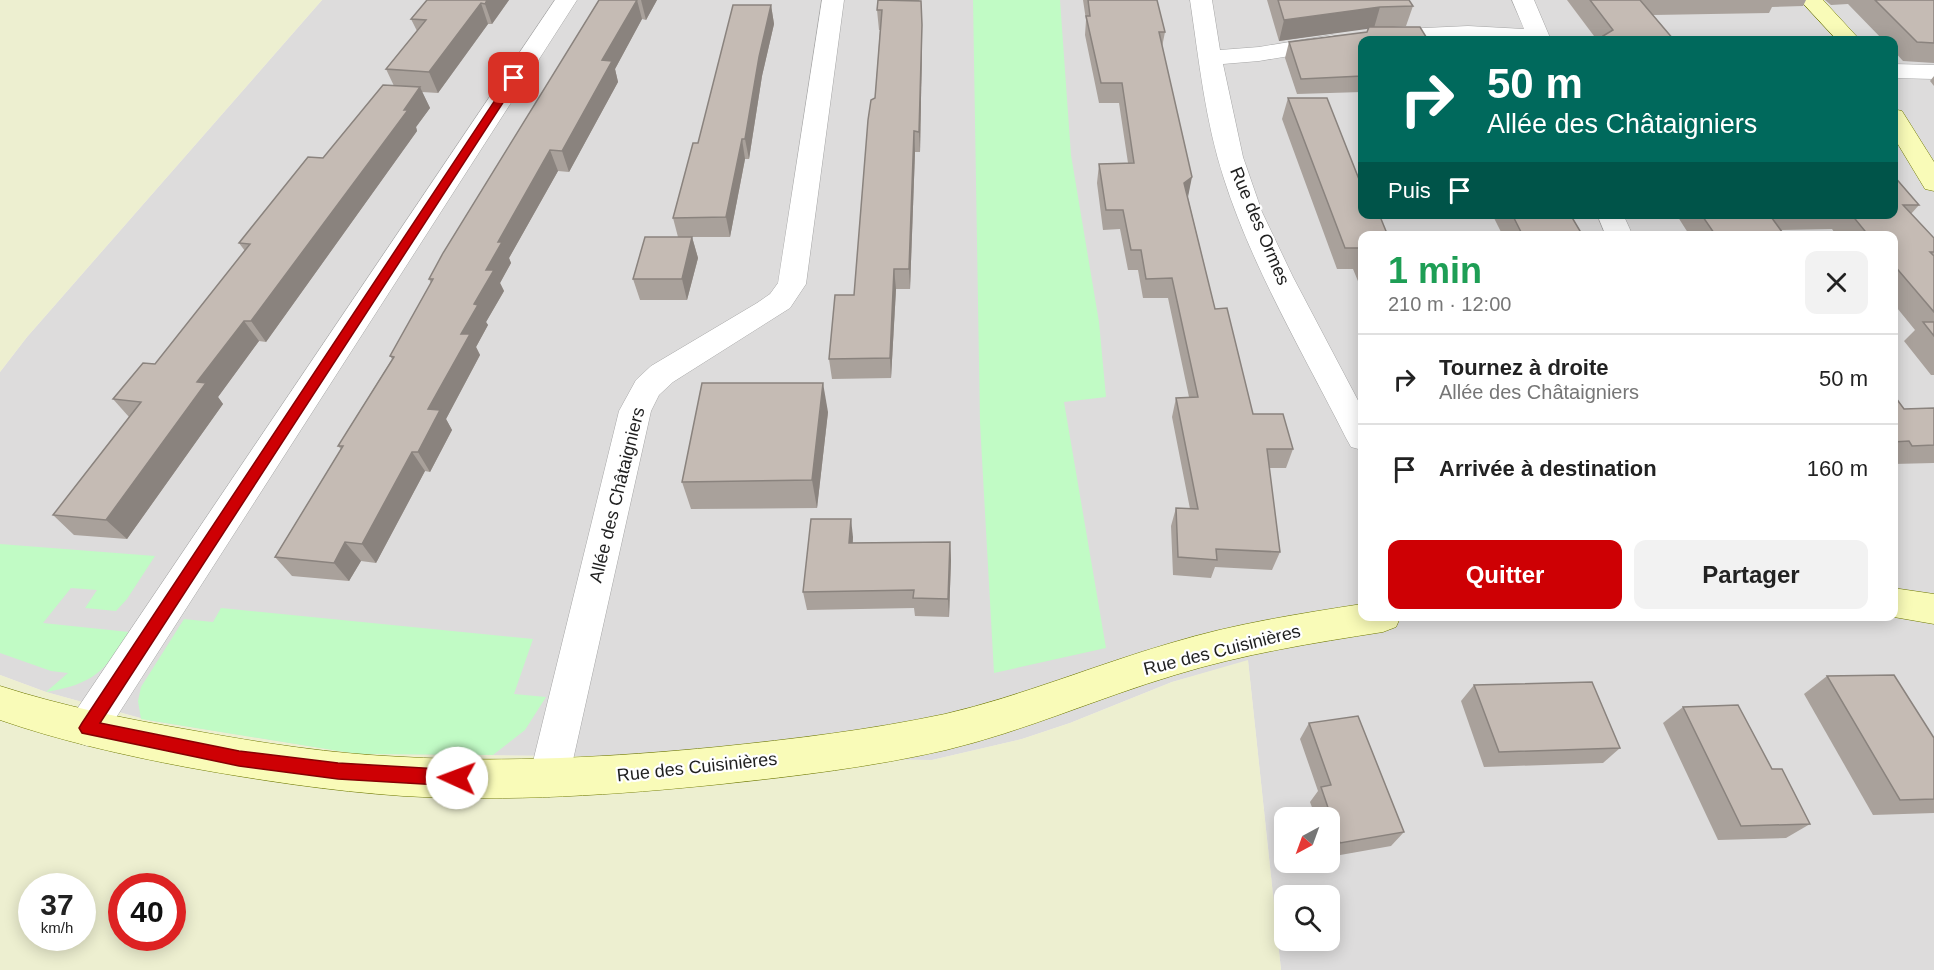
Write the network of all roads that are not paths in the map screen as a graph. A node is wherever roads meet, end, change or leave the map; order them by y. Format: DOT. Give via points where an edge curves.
graph roads {
  1 [pos="566,0"];
  2 [pos="833,0"];
  3 [pos="1201,0"];
  4 [pos="1523,0"];
  5 [pos="1811,0"];
  6 [pos="1412,36"];
  7 [pos="1511,36"];
  8 [pos="1538,36"];
  9 [pos="1845,36"];
  10 [pos="1358,39"];
  11 [pos="1211,58"];
  12 [pos="1898,71"];
  13 [pos="1934,72"];
  14 [pos="1898,100"];
  15 [pos="1898,124"];
  16 [pos="1934,154"];
  17 [pos="1934,183"];
  18 [pos="1358,430"];
  19 [pos="1898,604"];
  20 [pos="1934,609"];
  21 [pos="1358,620"];
  22 [pos="0,703"];
  23 [pos="87,728"];
  24 [pos="549,778"];
  1 -- 23 [label="street"];
  2 -- 24 [label="street, Allée des Châtaigniers" via="792,284 775,305 673,367 642,395 635,411"];
  3 -- 11 [label="street, Rue des Ormes"];
  4 -- 8 [label="street"];
  5 -- 9 [label="street"];
  6 -- 7 [label="street" via="1468,33"];
  10 -- 11 [label="street"];
  11 -- 18 [label="street, Rue des Ormes" via="1224,134 1250,212"];
  12 -- 13 [label="street"];
  14 -- 16 [label="street"];
  15 -- 17 [label="street"];
  19 -- 20 [label="street"];
  21 -- 24 [label="street, Rue des Cuisinières" via="1214,648 1146,667 1024,712 938,733 773,760"];
  22 -- 23 [label="street, Rue des Cuisinières"];
  23 -- 24 [label="street, Rue des Cuisinières" via="220,755 338,771 438,778"];
}
